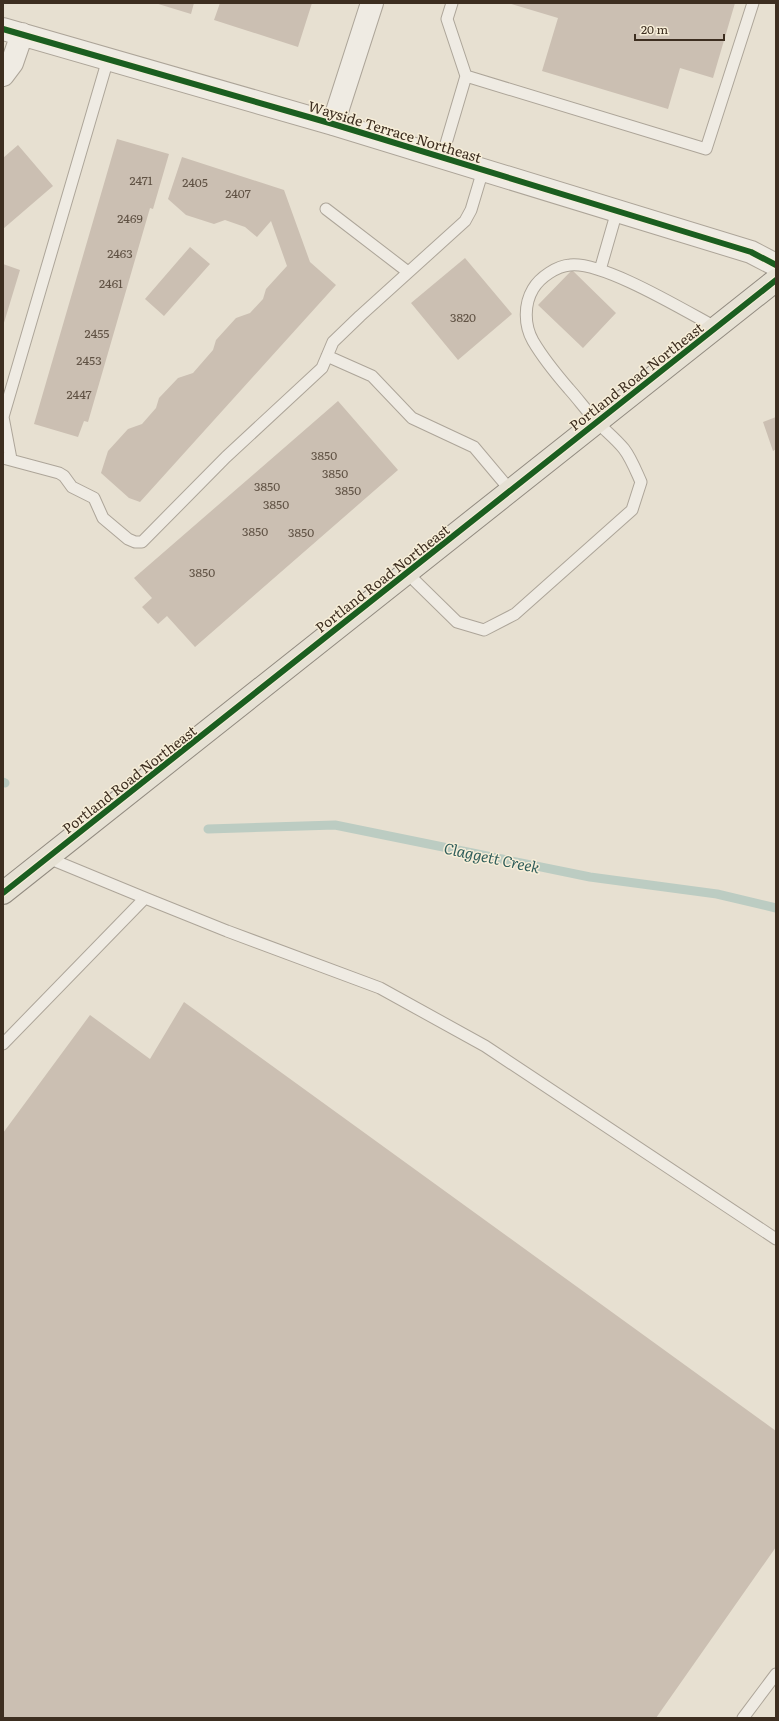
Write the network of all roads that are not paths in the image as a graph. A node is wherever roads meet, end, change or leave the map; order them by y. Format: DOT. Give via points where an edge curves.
graph roads {
  1 [pos="372,3"];
  2 [pos="452,3"];
  3 [pos="753,3"];
  4 [pos="13,31"];
  5 [pos="108,59"];
  6 [pos="3,75"];
  7 [pos="466,76"];
  8 [pos="333,124"];
  9 [pos="442,157"];
  10 [pos="483,170"];
  11 [pos="326,209"];
  12 [pos="617,211"];
  13 [pos="776,265"];
  14 [pos="600,270"];
  15 [pos="408,272"];
  16 [pos="776,280"];
  17 [pos="716,328"];
  18 [pos="327,356"];
  19 [pos="3,417"];
  20 [pos="598,422"];
  21 [pos="7,459"];
  22 [pos="511,491"];
  23 [pos="407,573"];
  24 [pos="48,858"];
  25 [pos="3,894"];
  26 [pos="145,898"];
  27 [pos="3,1044"];
  28 [pos="776,1239"];
  29 [pos="776,1674"];
  30 [pos="743,1718"];
  1 -- 8 [label="street"];
  2 -- 7 [label="lane" via="447,19"];
  3 -- 7 [label="lane" via="706,149"];
  4 -- 5 [label="street, Wayside Terrace Northeast"];
  4 -- 6 [label="street" via="16,54"];
  5 -- 8 [label="street, Wayside Terrace Northeast"];
  5 -- 19 [label="lane"];
  7 -- 9 [label="lane"];
  8 -- 9 [label="street, Wayside Terrace Northeast"];
  9 -- 10 [label="street, Wayside Terrace Northeast"];
  10 -- 12 [label="street, Wayside Terrace Northeast"];
  10 -- 15 [label="lane" via="465,221"];
  11 -- 15 [label="lane"];
  12 -- 13 [label="street, Wayside Terrace Northeast" via="751,252"];
  12 -- 14 [label="lane"];
  14 -- 17 [label="lane" via="639,286"];
  14 -- 20 [label="lane" via="581,265 557,269 535,285 525,313 532,340 550,367"];
  15 -- 18 [label="lane" via="333,342"];
  16 -- 17 [label="main road, Portland Road Northeast"];
  17 -- 20 [label="main road, Portland Road Northeast"];
  18 -- 21 [label="lane" via="322,368 226,457 142,542 128,539 103,518 94,498 72,487 64,476"];
  18 -- 22 [label="lane" via="372,376 412,418 474,448"];
  19 -- 21 [label="lane"];
  20 -- 22 [label="main road, Portland Road Northeast"];
  20 -- 23 [label="lane" via="625,450 641,482 632,510 515,614 484,630 457,622"];
  22 -- 23 [label="main road, Portland Road Northeast"];
  23 -- 24 [label="main road, Portland Road Northeast"];
  24 -- 25 [label="main road, Portland Road Northeast"];
  24 -- 26 [label="lane"];
  26 -- 27 [label="lane"];
  26 -- 28 [label="lane" via="380,988 485,1046"];
  29 -- 30 [label="lane"];
}
